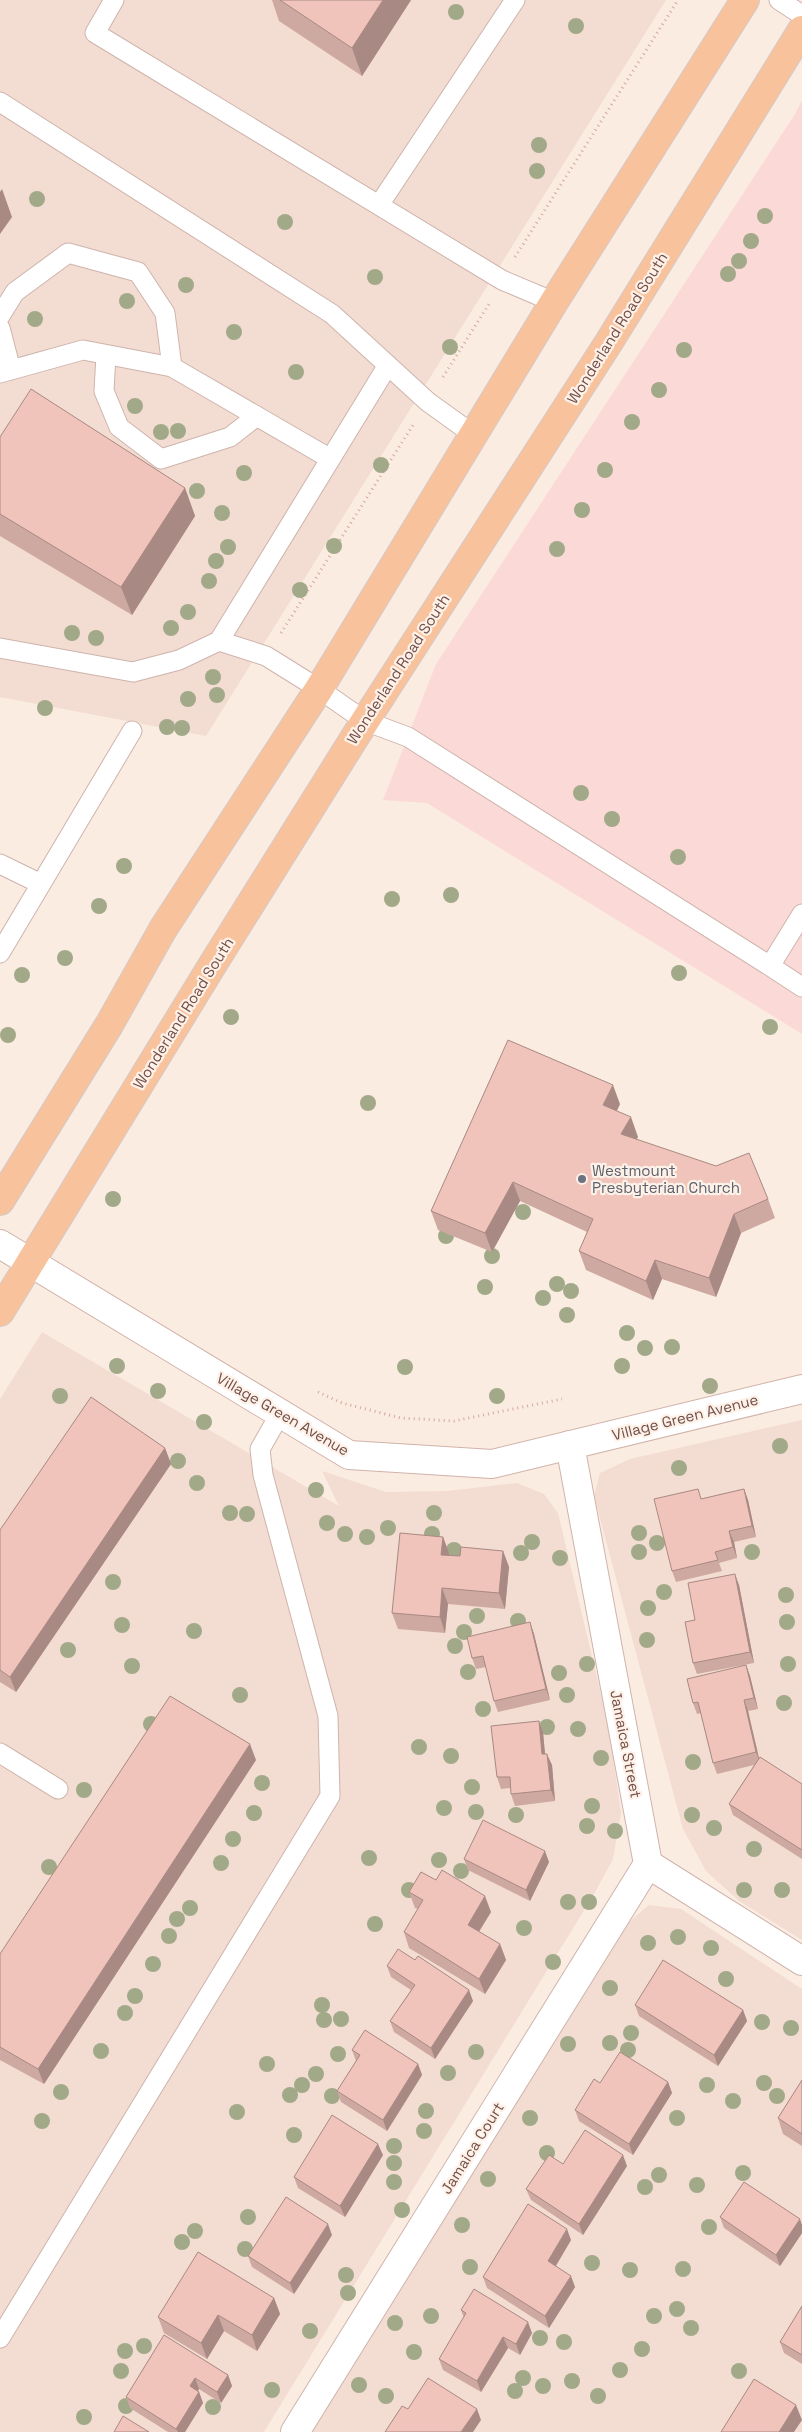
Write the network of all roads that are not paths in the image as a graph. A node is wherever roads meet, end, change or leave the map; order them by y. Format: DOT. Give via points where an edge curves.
graph roads {
  1 [pos="114,0"];
  2 [pos="515,0"];
  3 [pos="745,0"];
  4 [pos="779,0"];
  5 [pos="802,15"];
  6 [pos="802,30"];
  7 [pos="0,102"];
  8 [pos="379,205"];
  9 [pos="554,302"];
  10 [pos="0,316"];
  11 [pos="0,328"];
  12 [pos="106,355"];
  13 [pos="388,365"];
  14 [pos="172,366"];
  15 [pos="5,372"];
  16 [pos="257,416"];
  17 [pos="474,435"];
  18 [pos="329,458"];
  19 [pos="219,642"];
  20 [pos="0,648"];
  21 [pos="319,688"];
  22 [pos="365,721"];
  23 [pos="132,731"];
  24 [pos="0,864"];
  25 [pos="41,884"];
  26 [pos="802,914"];
  27 [pos="0,953"];
  28 [pos="770,966"];
  29 [pos="802,987"];
  30 [pos="0,1201"];
  31 [pos="0,1244"];
  32 [pos="31,1263"];
  33 [pos="0,1312"];
  34 [pos="802,1389"];
  35 [pos="280,1414"];
  36 [pos="570,1445"];
  37 [pos="0,1753"];
  38 [pos="58,1789"];
  39 [pos="648,1864"];
  40 [pos="802,1961"];
  41 [pos="0,2338"];
  42 [pos="294,2432"];
  1 -- 8 [label="lane" via="95,33"];
  2 -- 8 [label="lane"];
  3 -- 9 [label="main road"];
  4 -- 5 [label="lane"];
  6 -- 22 [label="main road, Wonderland Road South" via="609,342"];
  7 -- 13 [label="lane" via="332,314"];
  8 -- 9 [label="lane" via="502,280"];
  9 -- 17 [label="main road"];
  10 -- 14 [label="lane" via="15,292 68,253 138,272 165,314"];
  11 -- 15 [label="lane"];
  12 -- 14 [label="lane"];
  12 -- 15 [label="lane" via="83,350"];
  12 -- 16 [label="lane" via="104,391 119,427 161,460 230,437"];
  13 -- 17 [label="lane" via="428,402"];
  13 -- 18 [label="lane"];
  14 -- 16 [label="lane"];
  16 -- 18 [label="lane"];
  17 -- 21 [label="main road"];
  18 -- 19 [label="lane"];
  19 -- 20 [label="lane" via="179,660 134,672"];
  19 -- 21 [label="lane" via="266,656"];
  21 -- 22 [label="lane"];
  21 -- 30 [label="main road" via="163,928 109,1025"];
  22 -- 28 [label="lane" via="408,737"];
  22 -- 32 [label="main road, Wonderland Road South"];
  23 -- 25 [label="lane"];
  24 -- 25 [label="lane"];
  25 -- 27 [label="lane"];
  26 -- 28 [label="lane"];
  28 -- 29 [label="lane"];
  31 -- 32 [label="street, Village Green Avenue"];
  32 -- 33 [label="main road, Wonderland Road South"];
  32 -- 35 [label="street, Village Green Avenue"];
  34 -- 36 [label="street, Village Green Avenue"];
  35 -- 36 [label="street, Village Green Avenue" via="349,1455 492,1464"];
  35 -- 41 [label="lane" via="260,1449 263,1475 328,1716 330,1796"];
  36 -- 39 [label="street, Jamaica Street"];
  37 -- 38 [label="lane"];
  39 -- 40 [label="street"];
  39 -- 42 [label="street, Jamaica Court"];
}
